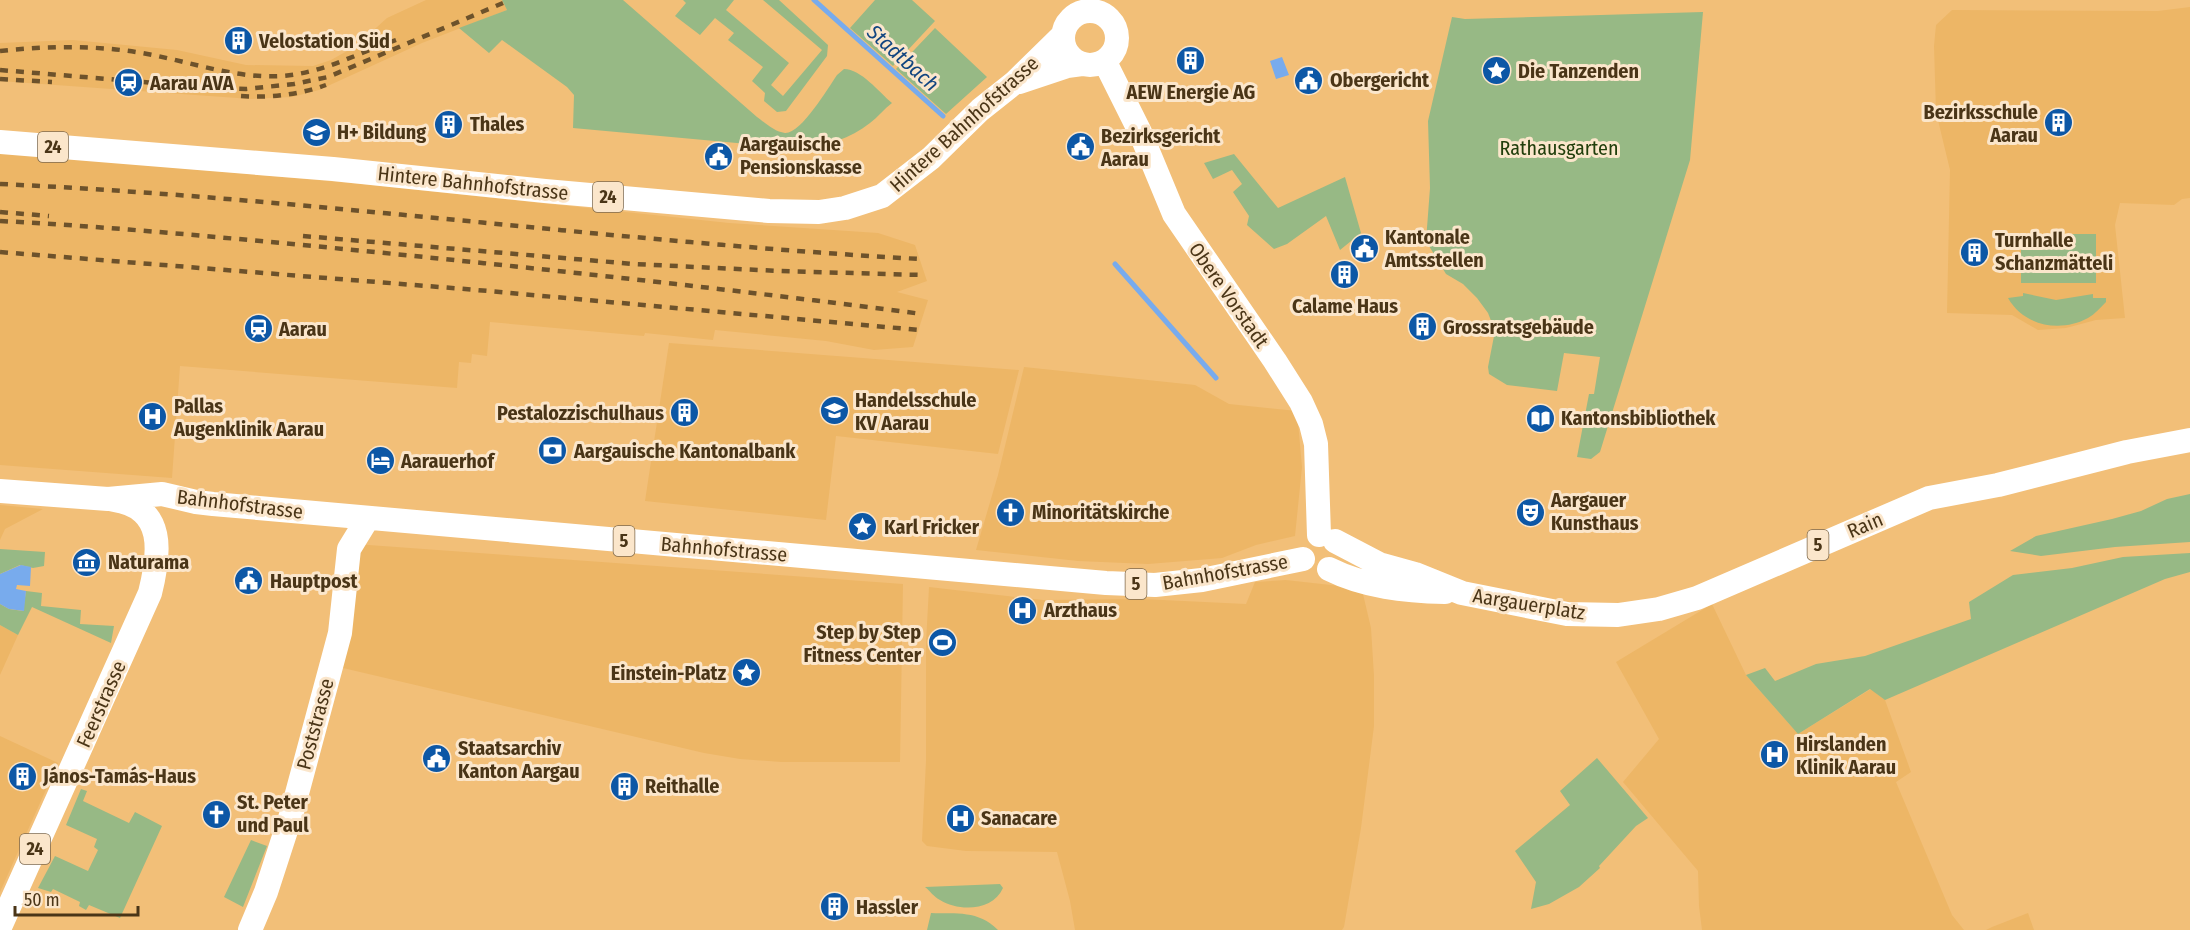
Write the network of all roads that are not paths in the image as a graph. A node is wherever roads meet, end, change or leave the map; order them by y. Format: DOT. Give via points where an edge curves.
graph roads {
  1 [pos="1076,7"];
  2 [pos="1063,35"];
  3 [pos="1093,63"];
  4 [pos="1014,83"];
  5 [pos="0,142"];
  6 [pos="2190,440"];
  7 [pos="0,491"];
  8 [pos="108,499"];
  9 [pos="368,518"];
  10 [pos="1327,538"];
  11 [pos="1303,559"];
  12 [pos="1329,569"];
  13 [pos="1381,575"];
  14 [pos="1597,615"];
  15 [pos="0,927"];
  16 [pos="250,930"];
  1 -- 2 [label="main road"];
  1 -- 3 [label="main road" via="1098,12 1114,25 1118,41 1111,56"];
  2 -- 3 [label="main road" via="1070,56"];
  2 -- 4 [label="main road, Hintere Bahnhofstrasse / 24"];
  3 -- 4 [label="main road" via="1051,70"];
  3 -- 10 [label="main road, Obere Vorstadt" via="1140,132 1174,214 1301,402 1316,444"];
  4 -- 5 [label="main road, Hintere Bahnhofstrasse / 24" via="882,196 819,212 769,211"];
  6 -- 14 [label="main road, Rain / 5" via="1929,498 1697,598 1659,609"];
  7 -- 8 [label="main road, Bahnhofstrasse / 5"];
  8 -- 9 [label="main road, Bahnhofstrasse / 5" via="154,494 202,503"];
  8 -- 15 [label="main road, Feerstrasse / 24" via="138,507 155,531 150,592"];
  9 -- 11 [label="main road, Bahnhofstrasse / 5" via="1106,583 1155,585 1202,580"];
  9 -- 16 [label="main road, Poststrasse" via="349,549 340,633 292,812"];
  10 -- 11 [label="main road" via="1311,538 1304,545"];
  10 -- 12 [label="main road" via="1338,546 1339,556"];
  10 -- 13 [label="main road, Aargauerplatz / 5"];
  11 -- 12 [label="main road, Aargauerplatz" via="1308,567 1318,571"];
  12 -- 13 [label="main road, Aargauerplatz / 5" via="1358,580"];
  13 -- 14 [label="main road, Aargauerplatz / 5" via="1415,574 1462,593 1567,614"];
}
